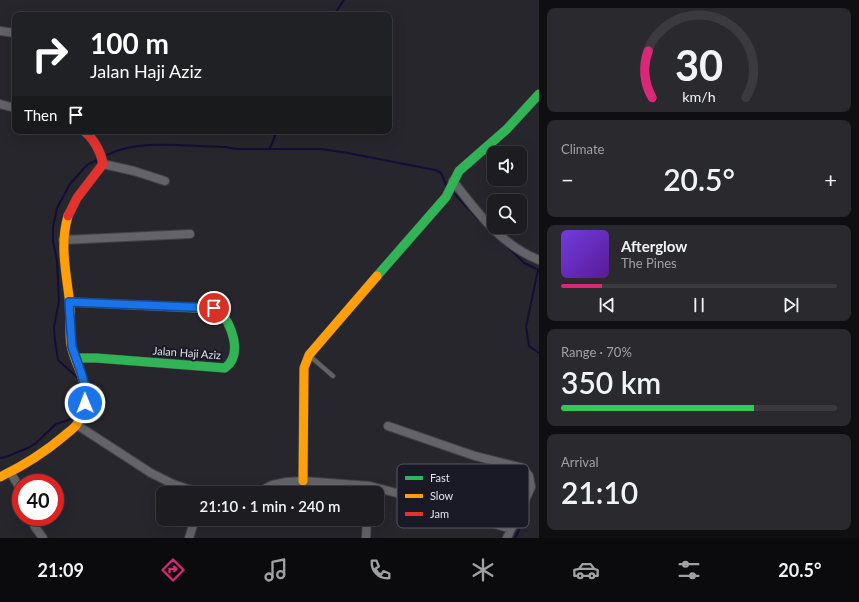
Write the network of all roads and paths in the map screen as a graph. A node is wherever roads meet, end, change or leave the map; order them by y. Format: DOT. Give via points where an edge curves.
graph roads {
  1 [pos="0,31"];
  2 [pos="12,33"];
  3 [pos="539,94"];
  4 [pos="0,104"];
  5 [pos="12,107"];
  6 [pos="87,134"];
  7 [pos="104,164"];
  8 [pos="166,181"];
  9 [pos="452,184"];
  10 [pos="190,234"];
  11 [pos="63,240"];
  12 [pos="539,260"];
  13 [pos="69,302"];
  14 [pos="309,355"];
  15 [pos="75,358"];
  16 [pos="333,376"];
  17 [pos="77,425"];
  18 [pos="388,426"];
  19 [pos="507,464"];
  20 [pos="10,472"];
  21 [pos="12,475"];
  22 [pos="529,476"];
  23 [pos="0,477"];
  24 [pos="303,482"];
  25 [pos="179,486"];
  26 [pos="270,486"];
  27 [pos="341,486"];
  28 [pos="529,491"];
  29 [pos="384,492"];
  30 [pos="397,494"];
  31 [pos="35,526"];
  32 [pos="193,526"];
  33 [pos="367,526"];
  34 [pos="508,528"];
  35 [pos="511,529"];
  36 [pos="43,538"];
  37 [pos="189,538"];
  38 [pos="366,538"];
  39 [pos="507,538"];
  1 -- 2 [label="street"];
  3 -- 9 [label="street" via="507,129 459,171"];
  4 -- 5 [label="street"];
  6 -- 7 [label="street" via="94,142"];
  7 -- 8 [label="street"];
  7 -- 11 [label="street" via="71,208"];
  9 -- 12 [label="street" via="482,219 519,251"];
  9 -- 14 [label="street" via="446,197"];
  10 -- 11 [label="street"];
  11 -- 13 [label="street"];
  13 -- 15 [label="street"];
  13 -- 15 [label="street, Jalan Haji Aziz" via="214,308 225,318 234,348 231,365 225,368"];
  14 -- 16 [label="lane"];
  14 -- 24 [label="street" via="304,368"];
  15 -- 17 [label="street" via="86,390 83,411"];
  17 -- 20 [label="street" via="35,459"];
  17 -- 25 [label="street" via="151,473"];
  18 -- 19 [label="street" via="475,456"];
  20 -- 21 [label="street"];
  20 -- 23 [label="street"];
  22 -- 28 [label="street"];
  24 -- 26 [label="street"];
  24 -- 27 [label="street"];
  29 -- 30 [label="street"];
  31 -- 36 [label="street"];
  32 -- 37 [label="street"];
  33 -- 38 [label="street"];
  34 -- 35 [label="street"];
  35 -- 39 [label="street"];
}
